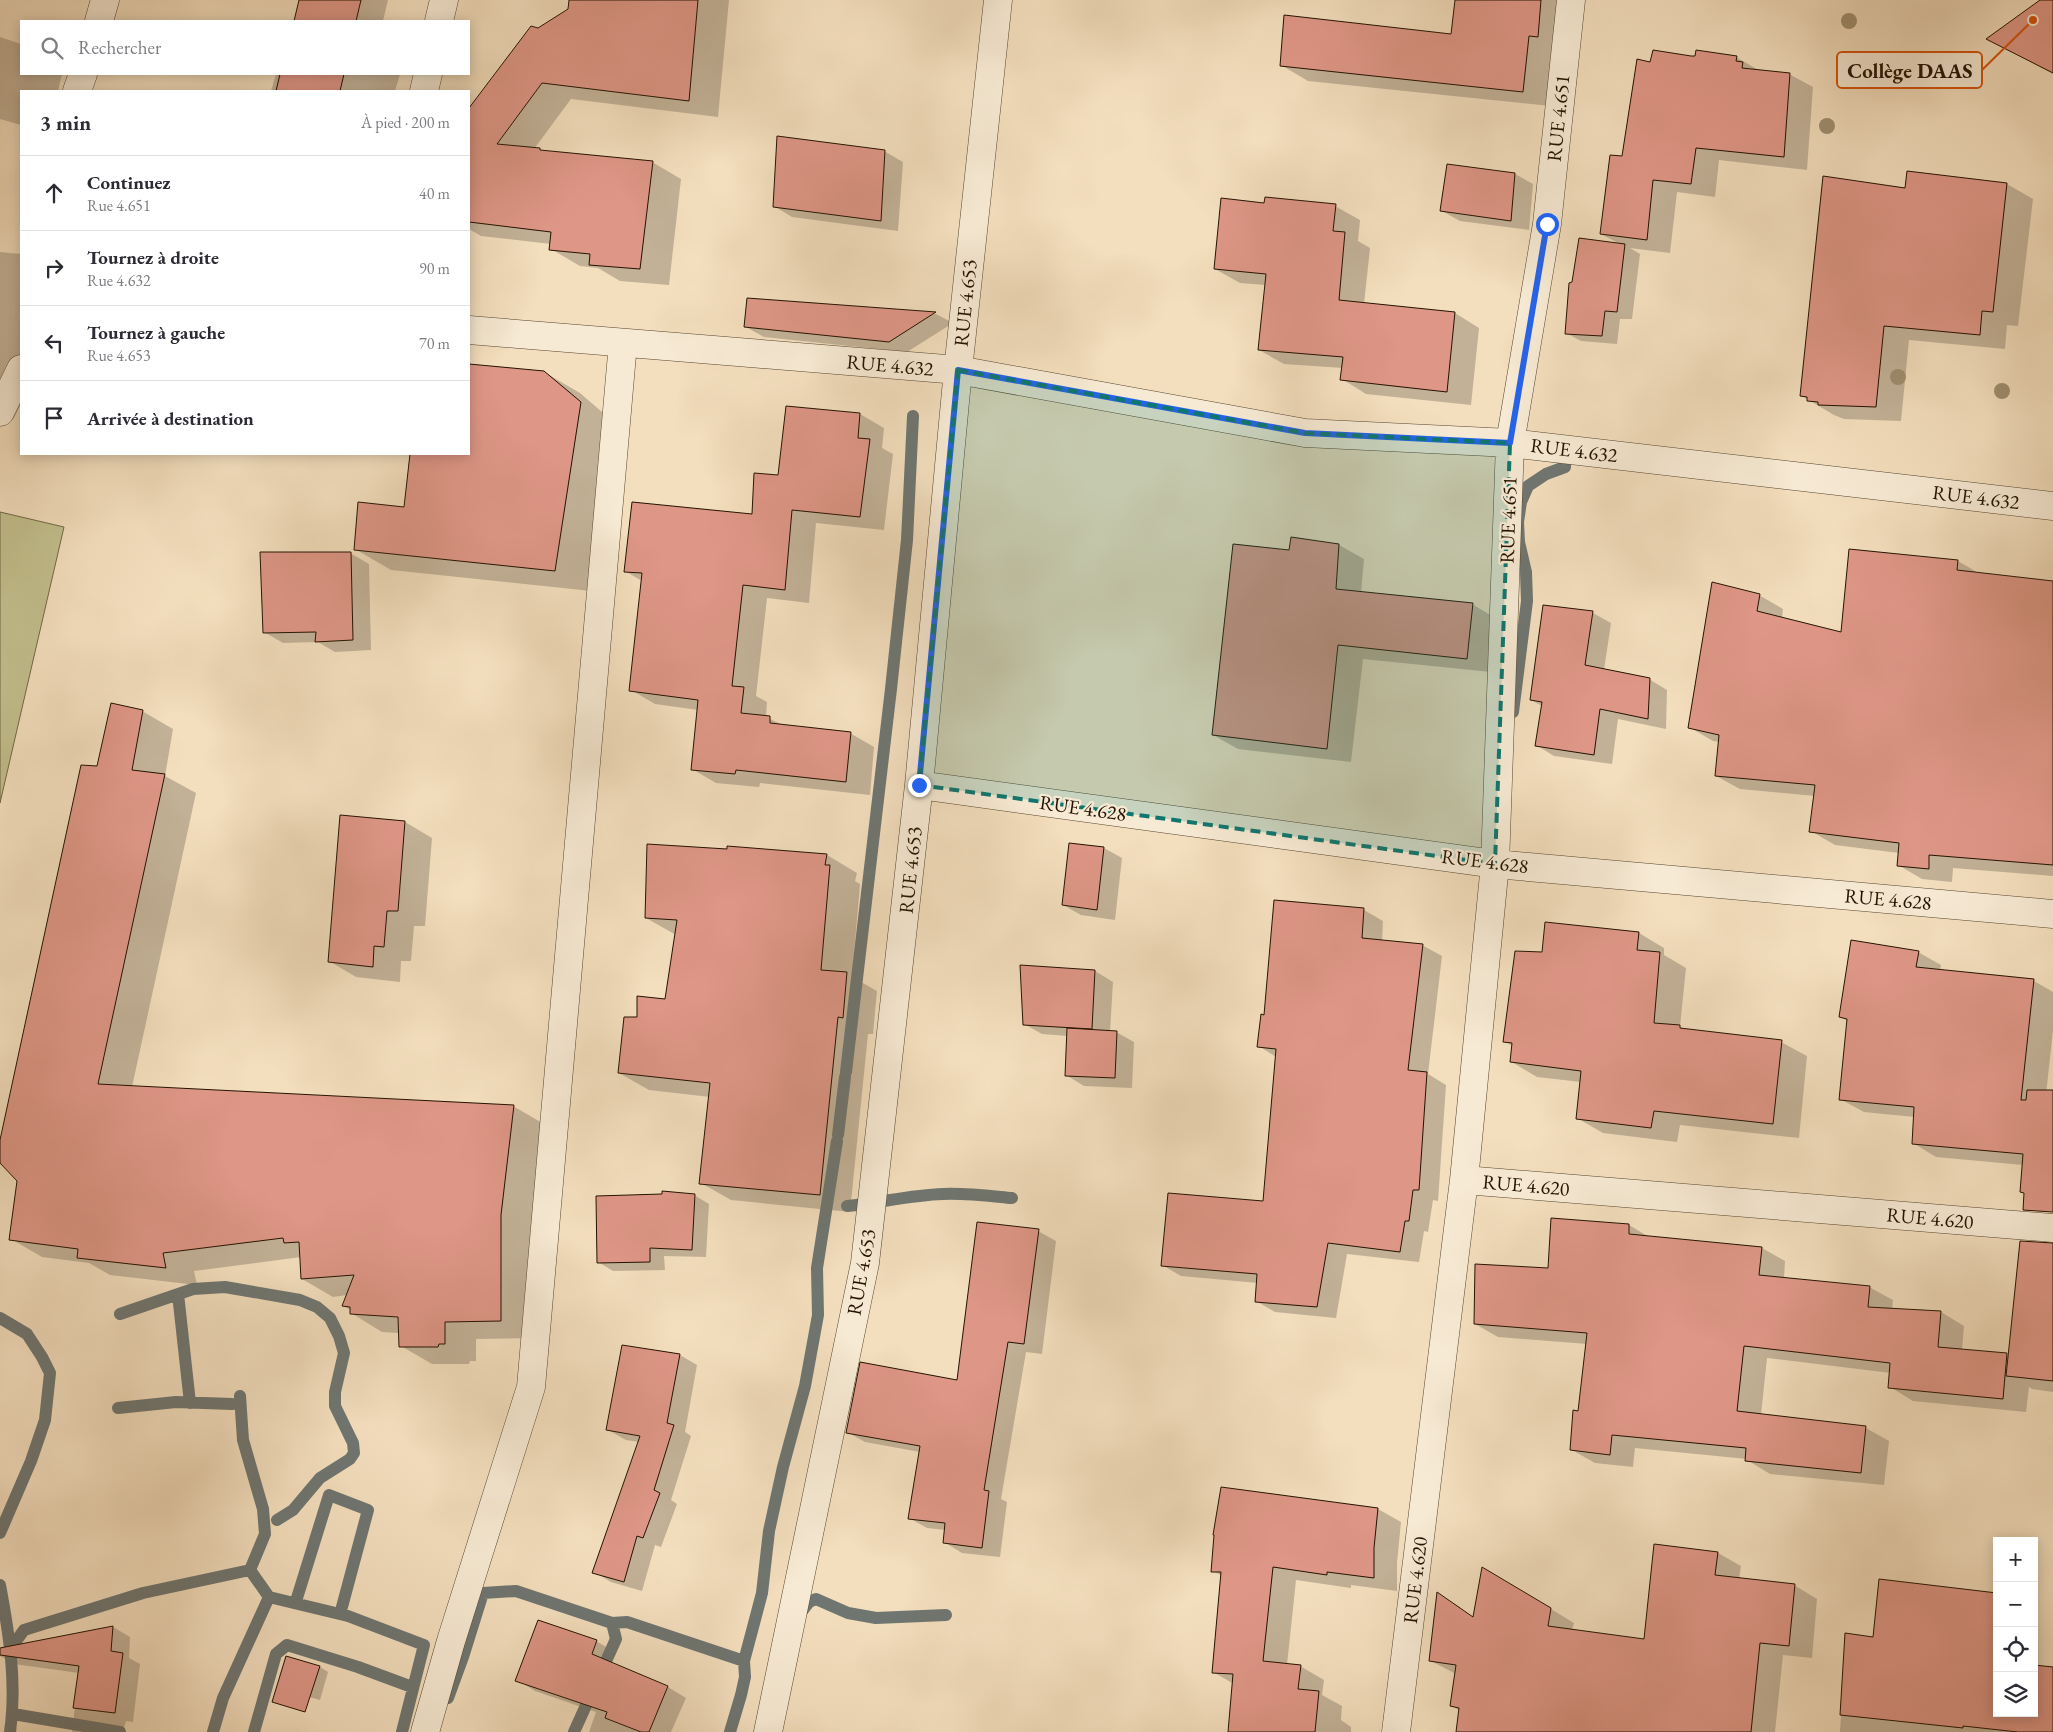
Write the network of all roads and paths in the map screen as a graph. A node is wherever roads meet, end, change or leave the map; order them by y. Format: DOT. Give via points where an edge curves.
graph roads {
  1 [pos="104,0"];
  2 [pos="444,0"];
  3 [pos="998,0"];
  4 [pos="1571,0"];
  5 [pos="100,20"];
  6 [pos="439,20"];
  7 [pos="83,75"];
  8 [pos="428,75"];
  9 [pos="77,90"];
  10 [pos="424,90"];
  11 [pos="470,330"];
  12 [pos="623,343"];
  13 [pos="958,370"];
  14 [pos="20,371"];
  15 [pos="0,412"];
  16 [pos="1510,443"];
  17 [pos="2053,506"];
  18 [pos="919,785"];
  19 [pos="1496,864"];
  20 [pos="2053,914"];
  21 [pos="1464,1180"];
  22 [pos="2053,1228"];
  23 [pos="426,1732"];
  24 [pos="768,1732"];
  25 [pos="1396,1732"];
  1 -- 5 [label="street"];
  2 -- 6 [label="street"];
  3 -- 13 [label="street, RUE 4.653"];
  4 -- 16 [label="street, RUE 4.651" via="1547,224"];
  7 -- 9 [label="street"];
  8 -- 10 [label="street"];
  11 -- 12 [label="street, RUE 4.632"];
  12 -- 13 [label="street, RUE 4.632"];
  12 -- 23 [label="street" via="531,1387 451,1641"];
  13 -- 16 [label="street, RUE 4.632" via="1305,433"];
  13 -- 18 [label="street, RUE 4.653"];
  14 -- 15 [label="street"];
  16 -- 17 [label="street, RUE 4.632"];
  16 -- 19 [label="street, RUE 4.651"];
  18 -- 19 [label="street, RUE 4.628"];
  18 -- 24 [label="street, RUE 4.653" via="865,1263"];
  19 -- 20 [label="street, RUE 4.628"];
  19 -- 21 [label="street, RUE 4.651"];
  21 -- 22 [label="street, RUE 4.620"];
  21 -- 25 [label="street, RUE 4.620"];
}
